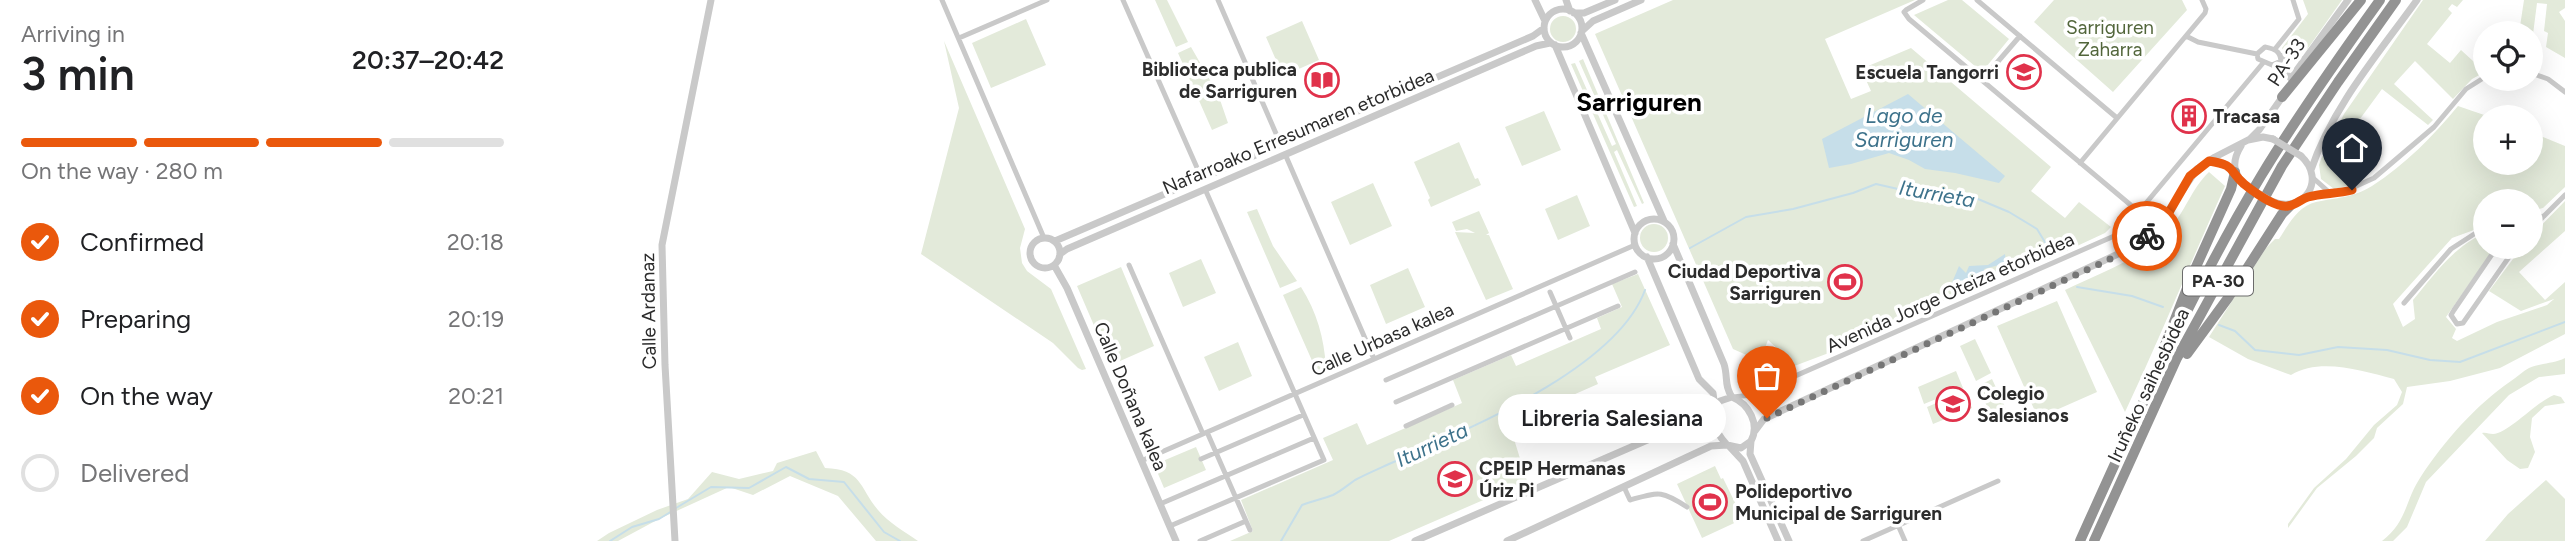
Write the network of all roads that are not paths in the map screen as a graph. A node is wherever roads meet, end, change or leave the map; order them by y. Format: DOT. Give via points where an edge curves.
graph roads {
  1 [pos="711,0"];
  2 [pos="942,0"];
  3 [pos="1047,0"];
  4 [pos="1123,0"];
  5 [pos="1218,0"];
  6 [pos="1535,0"];
  7 [pos="1566,0"];
  8 [pos="1615,0"];
  9 [pos="1641,0"];
  10 [pos="1923,0"];
  11 [pos="1977,0"];
  12 [pos="2202,0"];
  13 [pos="2293,0"];
  14 [pos="2348,0"];
  15 [pos="2361,0"];
  16 [pos="2380,0"];
  17 [pos="2396,0"];
  18 [pos="2402,0"];
  19 [pos="2417,0"];
  20 [pos="1572,12"];
  21 [pos="1545,24"];
  22 [pos="1581,32"];
  23 [pos="2186,36"];
  24 [pos="2020,37"];
  25 [pos="959,38"];
  26 [pos="1553,44"];
  27 [pos="2278,52"];
  28 [pos="2257,54"];
  29 [pos="2305,59"];
  30 [pos="2263,63"];
  31 [pos="2277,63"];
  32 [pos="2543,77"];
  33 [pos="2290,79"];
  34 [pos="1982,80"];
  35 [pos="2337,82"];
  36 [pos="2473,85"];
  37 [pos="2565,92"];
  38 [pos="2282,97"];
  39 [pos="2117,118"];
  40 [pos="2245,142"];
  41 [pos="1281,145"];
  42 [pos="1285,154"];
  43 [pos="2209,161"];
  44 [pos="2080,163"];
  45 [pos="2235,171"];
  46 [pos="2312,173"];
  47 [pos="1202,179"];
  48 [pos="1205,189"];
  49 [pos="2330,193"];
  50 [pos="2565,195"];
  51 [pos="2304,198"];
  52 [pos="2290,206"];
  53 [pos="2139,212"];
  54 [pos="2544,216"];
  55 [pos="1664,221"];
  56 [pos="2234,225"];
  57 [pos="1635,233"];
  58 [pos="2473,235"];
  59 [pos="1044,238"];
  60 [pos="1055,241"];
  61 [pos="1674,244"];
  62 [pos="1635,245"];
  63 [pos="1061,254"];
  64 [pos="1647,257"];
  65 [pos="2489,259"];
  66 [pos="2507,259"];
  67 [pos="1054,265"];
  68 [pos="1129,265"];
  69 [pos="1635,272"];
  70 [pos="1550,292"];
  71 [pos="2404,303"];
  72 [pos="1556,306"];
  73 [pos="1618,306"];
  74 [pos="1566,328"];
  75 [pos="1570,338"];
  76 [pos="2165,345"];
  77 [pos="1374,359"];
  78 [pos="1386,380"];
  79 [pos="1294,394"];
  80 [pos="1752,395"];
  81 [pos="1732,397"];
  82 [pos="1396,402"];
  83 [pos="1453,405"];
  84 [pos="1715,408"];
  85 [pos="1749,412"];
  86 [pos="1303,415"];
  87 [pos="1699,418"];
  88 [pos="1764,419"];
  89 [pos="1406,426"];
  90 [pos="1716,431"];
  91 [pos="1755,431"];
  92 [pos="1205,433"];
  93 [pos="1314,438"];
  94 [pos="1751,441"];
  95 [pos="1711,446"];
  96 [pos="1728,446"];
  97 [pos="1215,453"];
  98 [pos="1201,459"];
  99 [pos="1141,461"];
  100 [pos="1226,475"];
  101 [pos="1998,481"];
  102 [pos="1624,487"];
  103 [pos="2118,490"];
  104 [pos="1235,498"];
  105 [pos="1160,504"];
  106 [pos="1687,507"];
  107 [pos="1245,521"];
  108 [pos="1170,526"];
  109 [pos="1898,526"];
  110 [pos="1250,530"];
  111 [pos="675,541"];
  112 [pos="1176,541"];
  113 [pos="1200,541"];
  114 [pos="1415,541"];
  115 [pos="1507,541"];
  116 [pos="1778,541"];
  117 [pos="1789,541"];
  118 [pos="1863,541"];
  119 [pos="1905,541"];
  120 [pos="2077,541"];
  121 [pos="2094,541"];
  1 -- 111 [label="street, Calle Ardanaz" via="662,245"];
  2 -- 25 [label="street"];
  3 -- 25 [label="street"];
  4 -- 47 [label="street"];
  5 -- 41 [label="street"];
  6 -- 21 [label="street"];
  7 -- 20 [label="street"];
  8 -- 20 [label="street, Nafarroako Erresumaren etorbidea" via="1584,13"];
  9 -- 22 [label="street, Nafarroako Erresumaren etorbidea" via="1593,21"];
  10 -- 34 [label="street" via="1908,8 1906,16"];
  11 -- 24 [label="street"];
  12 -- 23 [label="street" via="2205,13"];
  13 -- 27 [label="street" via="2299,19"];
  14 -- 29 [label="street, PA-33"];
  15 -- 38 [label="highway"];
  16 -- 56 [label="highway, Iruñeko saihesbidea / PA-30" via="2320,84"];
  17 -- 35 [label="highway, Iruñeko saihesbidea / PA-30"];
  18 -- 35 [label="highway"];
  19 -- 46 [label="street" via="2346,100 2325,136"];
  20 -- 21 [label="street, Nafarroako Erresumaren etorbidea" via="1554,11"];
  20 -- 22 [label="street" via="1580,21"];
  21 -- 26 [label="street" via="1545,36"];
  21 -- 41 [label="street, Nafarroako Erresumaren etorbidea" via="1533,36"];
  22 -- 26 [label="street, Nafarroako Erresumaren etorbidea" via="1571,46"];
  22 -- 55 [label="street"];
  23 -- 28 [label="street"];
  23 -- 39 [label="street"];
  24 -- 34 [label="street"];
  24 -- 39 [label="street"];
  25 -- 59 [label="street"];
  26 -- 42 [label="street, Nafarroako Erresumaren etorbidea" via="1536,46"];
  26 -- 57 [label="street"];
  27 -- 28 [label="street" via="2265,47"];
  27 -- 29 [label="street"];
  27 -- 31 [label="street" via="2281,61"];
  28 -- 30 [label="street"];
  29 -- 33 [label="street, PA-33"];
  30 -- 31 [label="street"];
  30 -- 53 [label="street"];
  31 -- 33 [label="street"];
  32 -- 37 [label="street"];
  33 -- 38 [label="street, PA-33"];
  34 -- 44 [label="street"];
  35 -- 103 [label="highway, Iruñeko saihesbidea / PA-30" via="2282,166 2177,358"];
  36 -- 49 [label="street" via="2386,169 2352,190"];
  38 -- 40 [label="street, PA-33"];
  39 -- 44 [label="street"];
  40 -- 43 [label="street"];
  40 -- 45 [label="street"];
  40 -- 46 [label="street, bridge" via="2273,139 2301,156"];
  41 -- 47 [label="street, Nafarroako Erresumaren etorbidea"];
  42 -- 48 [label="street, Nafarroako Erresumaren etorbidea"];
  42 -- 77 [label="street"];
  43 -- 45 [label="street"];
  43 -- 88 [label="street" via="2190,176 2160,224 2133,247"];
  44 -- 53 [label="street"];
  45 -- 52 [label="street, bridge" via="2247,187"];
  45 -- 76 [label="highway"];
  46 -- 49 [label="street"];
  46 -- 51 [label="street"];
  47 -- 60 [label="street, Nafarroako Erresumaren etorbidea"];
  48 -- 63 [label="street, Nafarroako Erresumaren etorbidea"];
  48 -- 79 [label="street"];
  49 -- 51 [label="street"];
  50 -- 54 [label="street"];
  51 -- 52 [label="street"];
  52 -- 103 [label="highway" via="2189,349 2130,474"];
  53 -- 80 [label="street, Avenida Jorge Oteiza etorbidea" via="2122,233"];
  55 -- 57 [label="street" via="1647,220"];
  55 -- 61 [label="street"];
  56 -- 76 [label="highway"];
  56 -- 120 [label="highway, Iruñeko saihesbidea / PA-30" via="2152,380"];
  57 -- 62 [label="street"];
  58 -- 71 [label="street" via="2451,249"];
  59 -- 60 [label="street"];
  59 -- 67 [label="street" via="1031,246 1031,258 1043,268"];
  60 -- 63 [label="street"];
  61 -- 64 [label="street" via="1660,258"];
  61 -- 81 [label="street" via="1724,364"];
  62 -- 64 [label="street"];
  62 -- 77 [label="street, Calle Urbasa kalea"];
  63 -- 67 [label="street"];
  64 -- 84 [label="street" via="1697,376 1713,393"];
  65 -- 66 [label="street" via="2453,310 2457,324 2463,323"];
  67 -- 99 [label="street, Calle Doñana kalea"];
  68 -- 92 [label="street"];
  69 -- 72 [label="street, Calle Urbasa kalea"];
  70 -- 72 [label="street"];
  72 -- 74 [label="street"];
  72 -- 78 [label="street, Calle Urbasa kalea"];
  73 -- 74 [label="street"];
  74 -- 75 [label="street"];
  74 -- 82 [label="street"];
  76 -- 120 [label="highway"];
  77 -- 79 [label="street, Calle Urbasa kalea"];
  79 -- 86 [label="street"];
  79 -- 92 [label="street, Calle Urbasa kalea"];
  80 -- 81 [label="street, Avenida Jorge Oteiza etorbidea"];
  80 -- 85 [label="street"];
  81 -- 84 [label="street"];
  81 -- 85 [label="street"];
  83 -- 89 [label="street"];
  84 -- 87 [label="street"];
  84 -- 90 [label="street"];
  85 -- 88 [label="street"];
  85 -- 91 [label="street"];
  86 -- 93 [label="street"];
  86 -- 97 [label="street"];
  87 -- 90 [label="street" via="1710,421"];
  87 -- 114 [label="street"];
  88 -- 91 [label="street"];
  90 -- 95 [label="street"];
  90 -- 96 [label="street"];
  91 -- 94 [label="street"];
  92 -- 97 [label="street"];
  92 -- 99 [label="street, Calle Urbasa kalea"];
  93 -- 100 [label="street"];
  93 -- 104 [label="street" via="1324,460"];
  94 -- 96 [label="street" via="1741,447"];
  94 -- 117 [label="street" via="1751,454"];
  95 -- 96 [label="street"];
  95 -- 102 [label="street"];
  96 -- 116 [label="street" via="1743,461"];
  97 -- 98 [label="street"];
  97 -- 100 [label="street"];
  99 -- 105 [label="street, Calle Doñana kalea"];
  100 -- 104 [label="street"];
  100 -- 105 [label="street"];
  101 -- 109 [label="street"];
  102 -- 106 [label="street" via="1630,500 1659,493"];
  102 -- 115 [label="street"];
  103 -- 121 [label="highway, Iruñeko saihesbidea / PA-30"];
  104 -- 107 [label="street"];
  104 -- 108 [label="street"];
  105 -- 108 [label="street, Calle Doñana kalea"];
  107 -- 110 [label="street"];
  107 -- 113 [label="street"];
  108 -- 112 [label="street, Calle Doñana kalea"];
  109 -- 118 [label="street"];
  109 -- 119 [label="street"];
}
